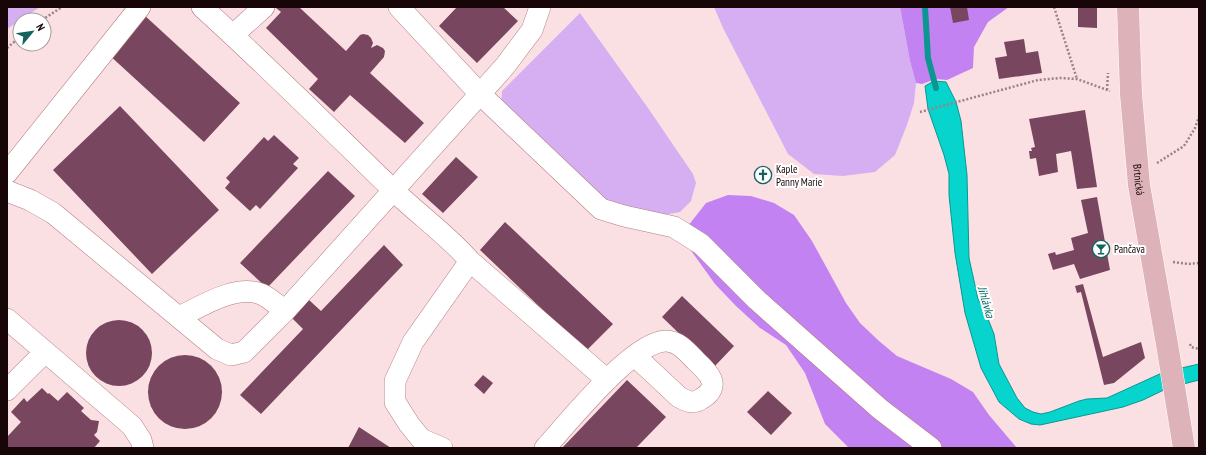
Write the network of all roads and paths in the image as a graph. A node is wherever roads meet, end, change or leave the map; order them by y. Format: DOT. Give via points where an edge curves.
graph roads {
  1 [pos="62,7"];
  2 [pos="140,7"];
  3 [pos="202,7"];
  4 [pos="264,7"];
  5 [pos="399,7"];
  6 [pos="540,7"];
  7 [pos="1054,7"];
  8 [pos="1128,7"];
  9 [pos="52,14"];
  10 [pos="233,35"];
  11 [pos="1077,79"];
  12 [pos="480,94"];
  13 [pos="1131,94"];
  14 [pos="920,112"];
  15 [pos="1199,117"];
  16 [pos="7,173"];
  17 [pos="1137,173"];
  18 [pos="393,190"];
  19 [pos="7,192"];
  20 [pos="470,261"];
  21 [pos="285,311"];
  22 [pos="179,317"];
  23 [pos="7,319"];
  24 [pos="45,352"];
  25 [pos="635,356"];
  26 [pos="607,380"];
  27 [pos="7,390"];
  28 [pos="418,443"];
  29 [pos="143,448"];
  30 [pos="442,448"];
  31 [pos="545,448"];
  32 [pos="931,448"];
  33 [pos="1184,448"];
  1 -- 9 [label="path"];
  2 -- 16 [label="lane"];
  3 -- 10 [label="lane"];
  4 -- 10 [label="lane"];
  5 -- 12 [label="lane"];
  6 -- 12 [label="lane" via="532,30"];
  7 -- 11 [label="path"];
  8 -- 13 [label="main road, Brtnická"];
  10 -- 18 [label="lane"];
  11 -- 13 [label="path" via="1107,90"];
  11 -- 14 [label="path" via="1038,80"];
  12 -- 18 [label="lane"];
  12 -- 32 [label="lane" via="601,209 674,227 701,244 768,311 880,409"];
  13 -- 17 [label="main road, Brtnická"];
  15 -- 17 [label="path" via="1184,146"];
  17 -- 33 [label="main road, Brtnická"];
  18 -- 20 [label="lane" via="460,249"];
  18 -- 21 [label="lane"];
  19 -- 22 [label="lane" via="30,200 53,213"];
  20 -- 26 [label="lane"];
  20 -- 28 [label="lane" via="413,342 395,381 395,402"];
  21 -- 22 [label="lane" via="262,294 245,291 229,294"];
  21 -- 22 [label="lane" via="244,352 231,355 217,349"];
  23 -- 24 [label="lane"];
  24 -- 27 [label="lane"];
  24 -- 29 [label="lane" via="132,426"];
  25 -- 26 [label="lane"];
  26 -- 31 [label="lane"];
  28 -- 30 [label="lane"];
}
